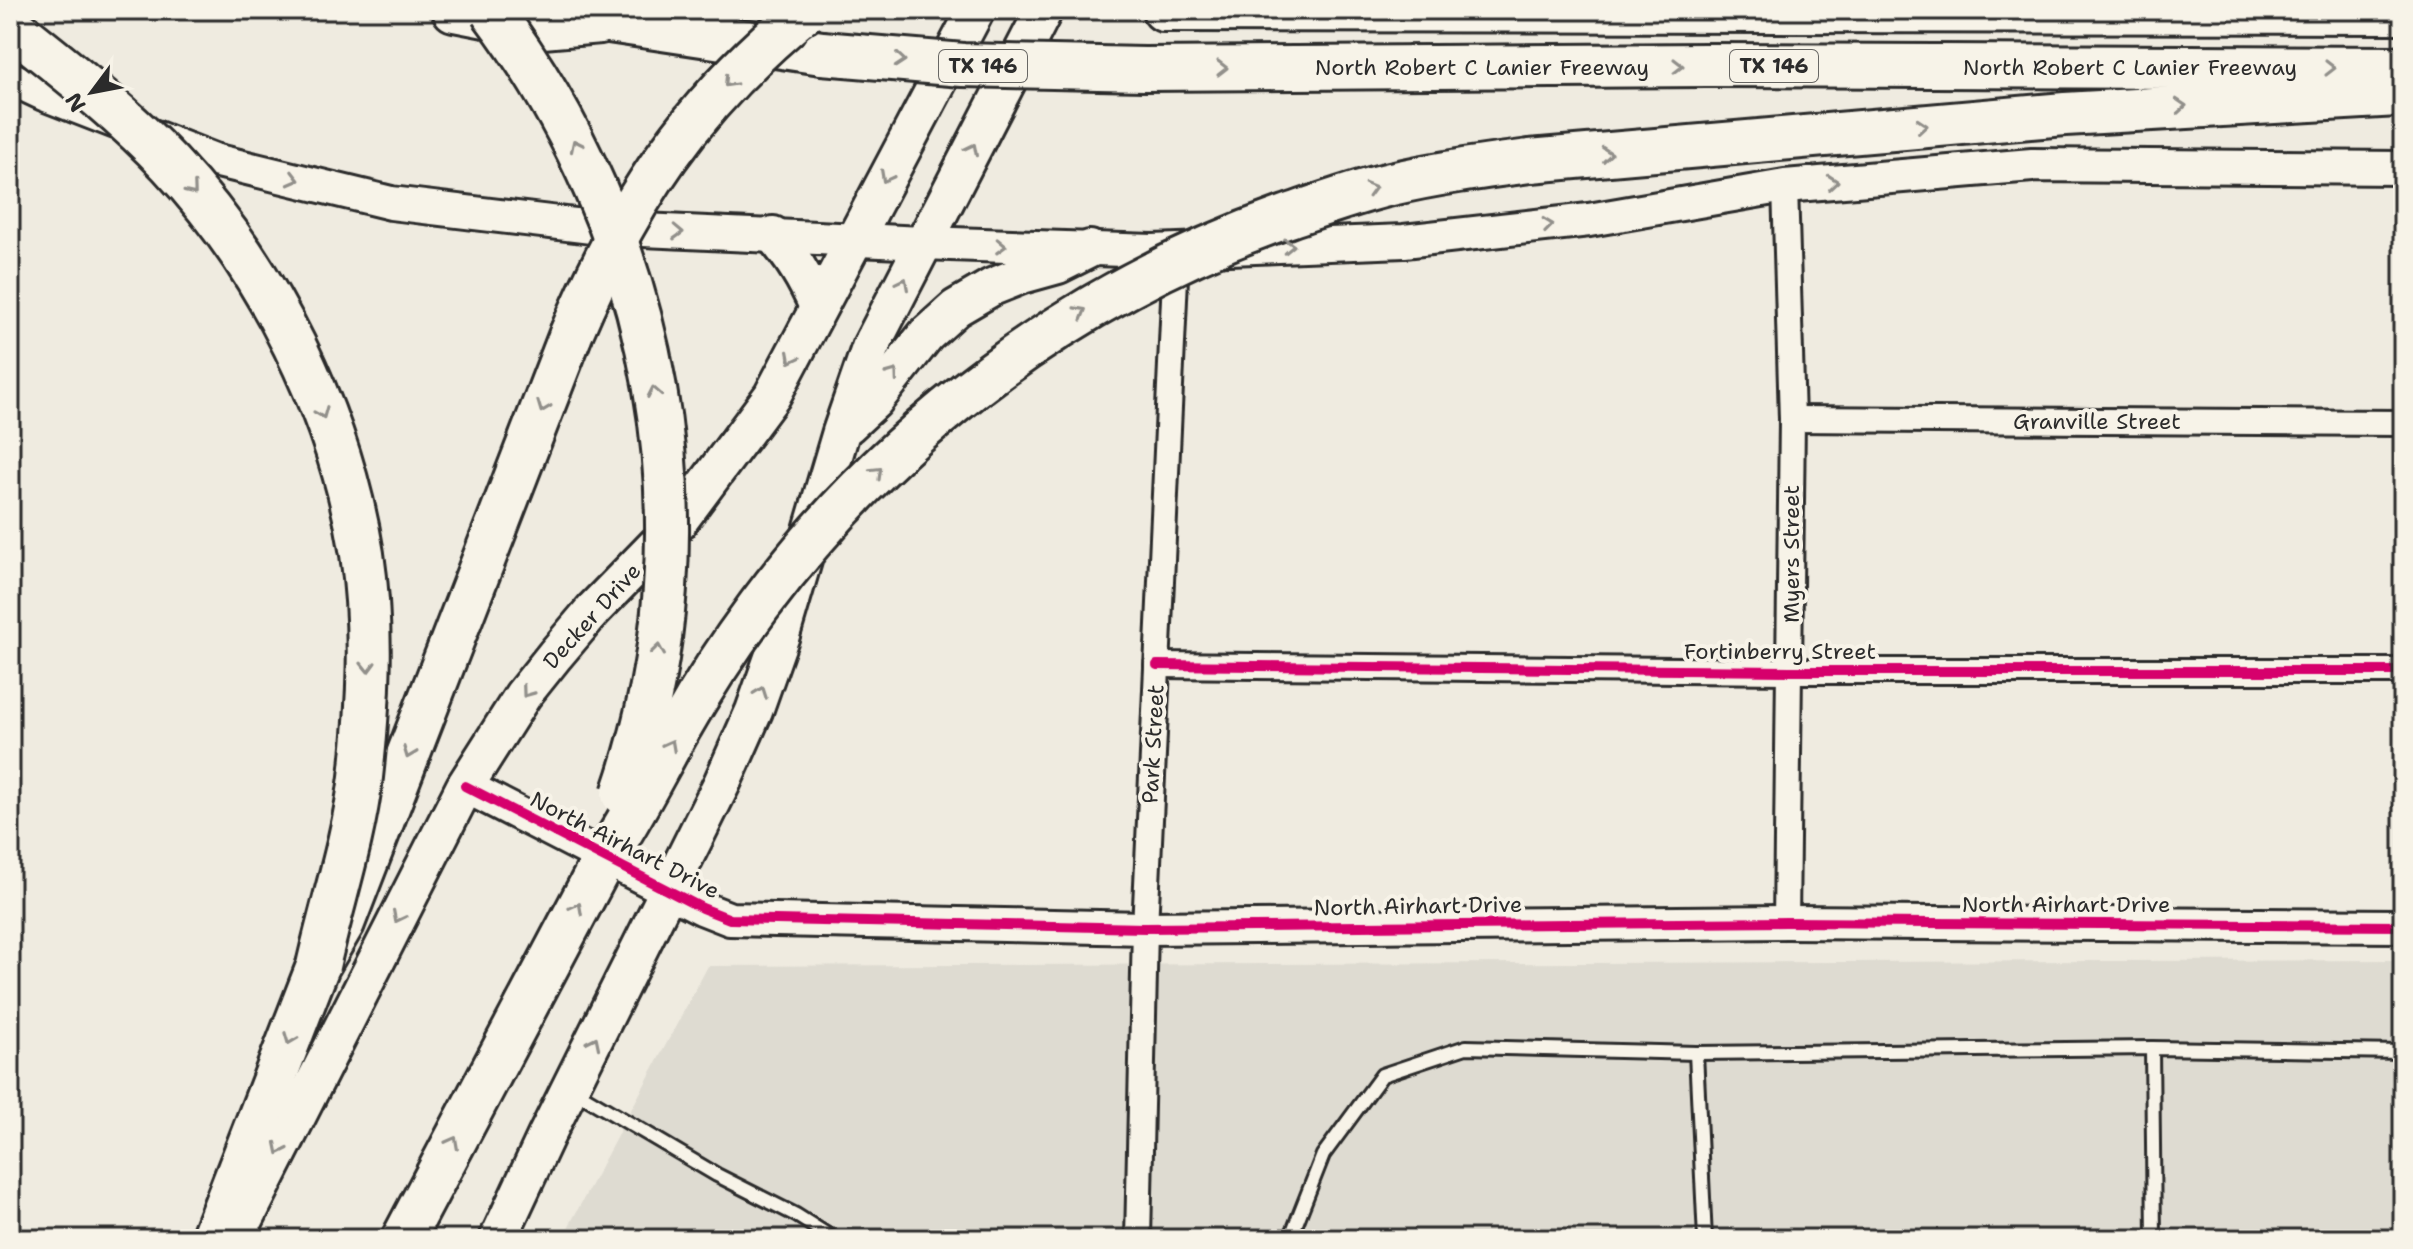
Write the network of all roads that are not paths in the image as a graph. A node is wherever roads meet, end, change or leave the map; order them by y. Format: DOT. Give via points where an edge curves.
graph roads {
  1 [pos="454,10"];
  2 [pos="491,10"];
  3 [pos="566,10"];
  4 [pos="806,10"];
  5 [pos="976,10"];
  6 [pos="1044,10"];
  7 [pos="1164,10"];
  8 [pos="1179,10"];
  9 [pos="2403,12"];
  10 [pos="609,21"];
  11 [pos="10,25"];
  12 [pos="2403,68"];
  13 [pos="10,78"];
  14 [pos="2403,94"];
  15 [pos="2403,168"];
  16 [pos="1785,186"];
  17 [pos="773,235"];
  18 [pos="853,239"];
  19 [pos="923,243"];
  20 [pos="1090,249"];
  21 [pos="1176,250"];
  22 [pos="818,307"];
  23 [pos="1792,419"];
  24 [pos="2403,423"];
  25 [pos="841,432"];
  26 [pos="1157,665"];
  27 [pos="1790,671"];
  28 [pos="2403,671"];
  29 [pos="465,786"];
  30 [pos="603,861"];
  31 [pos="668,889"];
  32 [pos="1786,922"];
  33 [pos="2403,926"];
  34 [pos="1145,928"];
  35 [pos="318,966"];
  36 [pos="2152,1048"];
  37 [pos="2403,1052"];
  38 [pos="1696,1053"];
  39 [pos="571,1088"];
  40 [pos="212,1239"];
  41 [pos="235,1239"];
  42 [pos="403,1239"];
  43 [pos="498,1239"];
  44 [pos="834,1239"];
  45 [pos="1138,1239"];
  46 [pos="1290,1239"];
  47 [pos="1705,1239"];
  48 [pos="2154,1239"];
  1 -- 10 [label="highway" via="542,27"];
  30 -- 2 [label="highway, one-way, bridge" via="644,725 663,614 667,527 659,415 640,320 596,187 551,98"];
  3 -- 10 [label="highway, North Robert C Lanier Freeway / TX 146"];
  4 -- 35 [label="highway, one-way, bridge" via="692,122 631,209 599,268 343,923"];
  5 -- 18 [label="main road, Decker Drive, one-way"];
  19 -- 6 [label="main road, one-way"];
  7 -- 8 [label="highway"];
  8 -- 9 [label="highway"];
  10 -- 12 [label="highway, North Robert C Lanier Freeway / TX 146, one-way, bridge" via="822,53 963,65"];
  11 -- 35 [label="highway, one-way, bridge" via="90,88 170,164 212,214 261,283 329,431 362,556 369,685 352,834"];
  13 -- 17 [label="main road, one-way" via="214,160 391,203 600,228"];
  30 -- 14 [label="highway, one-way, bridge" via="715,669 801,551 907,443 997,368 1120,290 1191,254 1391,184 1530,161 2065,114"];
  16 -- 15 [label="main road, one-way" via="2032,165"];
  21 -- 16 [label="main road, one-way" via="1420,240 1589,220"];
  16 -- 23 [label="street, Myers Street"];
  17 -- 18 [label="main road"];
  17 -- 22 [label="main road" via="792,256"];
  18 -- 19 [label="main road"];
  18 -- 22 [label="main road, Decker Drive"];
  19 -- 20 [label="main road, one-way"];
  25 -- 19 [label="main road, one-way" via="870,348"];
  20 -- 21 [label="main road"];
  25 -- 20 [label="main road, one-way" via="956,308 992,287"];
  21 -- 26 [label="street, Park Street"];
  22 -- 29 [label="main road, Decker Drive, one-way" via="772,396 676,525 594,609 523,695"];
  23 -- 24 [label="street, Granville Street"];
  23 -- 27 [label="street, Myers Street"];
  31 -- 25 [label="main road, one-way" via="754,711"];
  26 -- 27 [label="street, Fortinberry Street"];
  26 -- 34 [label="street, Park Street"];
  27 -- 28 [label="street, Fortinberry Street"];
  27 -- 32 [label="street, Myers Street"];
  29 -- 31 [label="main road, North Airhart Drive"];
  29 -- 41 [label="main road, Decker Drive, one-way"];
  42 -- 30 [label="highway, one-way"];
  31 -- 34 [label="main road, North Airhart Drive" via="730,919"];
  39 -- 31 [label="main road, one-way"];
  32 -- 33 [label="main road, North Airhart Drive"];
  32 -- 34 [label="main road, North Airhart Drive"];
  34 -- 45 [label="street, Park Street"];
  35 -- 40 [label="highway, one-way"];
  36 -- 37 [label="lane"];
  36 -- 38 [label="lane"];
  36 -- 48 [label="lane"];
  38 -- 46 [label="lane" via="1466,1047 1382,1075 1323,1155"];
  38 -- 47 [label="lane"];
  39 -- 43 [label="main road"];
  39 -- 44 [label="lane"];
}
